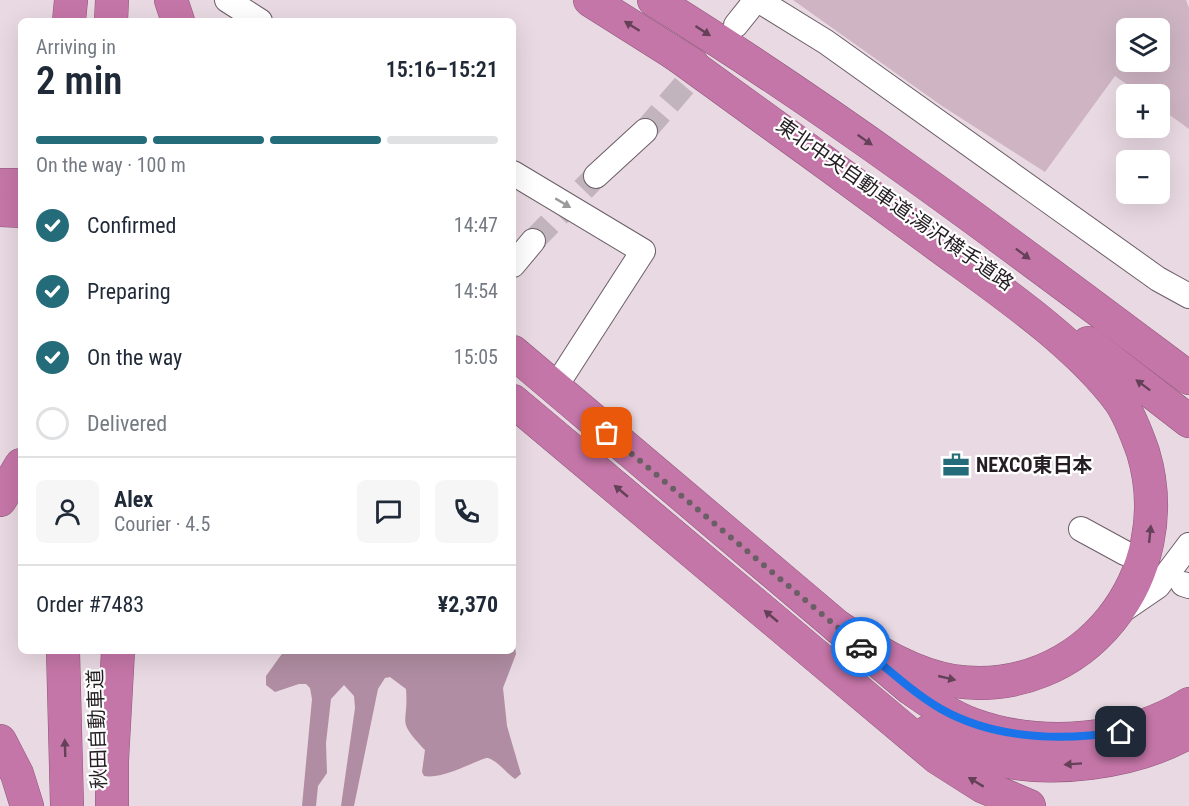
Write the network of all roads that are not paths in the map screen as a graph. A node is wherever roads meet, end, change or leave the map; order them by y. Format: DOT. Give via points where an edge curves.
graph roads {
  1 [pos="71,0"];
  2 [pos="79,0"];
  3 [pos="112,0"];
  4 [pos="171,0"];
  5 [pos="227,0"];
  6 [pos="590,0"];
  7 [pos="654,0"];
  8 [pos="757,0"];
  9 [pos="69,18"];
  10 [pos="78,18"];
  11 [pos="111,18"];
  12 [pos="177,18"];
  13 [pos="255,18"];
  14 [pos="736,25"];
  15 [pos="674,53"];
  16 [pos="645,130"];
  17 [pos="516,175"];
  18 [pos="596,176"];
  19 [pos="0,185"];
  20 [pos="18,185"];
  21 [pos="0,210"];
  22 [pos="18,210"];
  23 [pos="533,241"];
  24 [pos="516,261"];
  25 [pos="1189,296"];
  26 [pos="528,367"];
  27 [pos="1189,378"];
  28 [pos="516,404"];
  29 [pos="1189,421"];
  30 [pos="18,470"];
  31 [pos="0,500"];
  32 [pos="1081,529"];
  33 [pos="1189,545"];
  34 [pos="1125,553"];
  35 [pos="1118,614"];
  36 [pos="838,627"];
  37 [pos="816,653"];
  38 [pos="63,654"];
  39 [pos="95,654"];
  40 [pos="118,654"];
  41 [pos="1189,704"];
  42 [pos="1189,732"];
  43 [pos="0,741"];
  44 [pos="27,806"];
  45 [pos="67,806"];
  46 [pos="100,806"];
  47 [pos="112,806"];
  48 [pos="1029,806"];
  1 -- 9 [label="highway"];
  2 -- 10 [label="highway"];
  3 -- 11 [label="highway"];
  4 -- 12 [label="highway"];
  5 -- 13 [label="street"];
  15 -- 6 [label="highway, 東北中央自動車道;湯沢横手道路, one-way"];
  7 -- 27 [label="highway, 東北中央自動車道;湯沢横手道路, one-way" via="835,118"];
  8 -- 14 [label="street"];
  8 -- 25 [label="street" via="826,42 1158,279"];
  29 -- 15 [label="highway, 東北中央自動車道;湯沢横手道路, one-way" via="986,265"];
  35 -- 15 [label="highway, one-way" via="1148,546 1152,512 1149,474 1139,439 1122,404 1094,370 1001,291"];
  16 -- 18 [label="street"];
  17 -- 26 [label="street, one-way" via="643,251"];
  19 -- 20 [label="highway"];
  21 -- 22 [label="highway"];
  23 -- 24 [label="street"];
  26 -- 36 [label="highway"];
  37 -- 28 [label="highway, one-way"];
  30 -- 31 [label="highway"];
  32 -- 34 [label="street"];
  33 -- 35 [label="street" via="1158,586"];
  36 -- 35 [label="highway, one-way" via="883,655 919,671 952,681 986,682 1043,670 1069,657"];
  36 -- 41 [label="highway" via="941,709 974,725 1011,734 1085,737 1121,732"];
  42 -- 37 [label="highway, one-way" via="1145,752 1071,765 990,758 919,727"];
  48 -- 37 [label="highway, one-way" via="982,786 938,758"];
  45 -- 38 [label="highway, 秋田自動車道, one-way"];
  39 -- 46 [label="highway, 秋田自動車道"];
  40 -- 47 [label="highway"];
  43 -- 44 [label="highway" via="17,774"];
}
